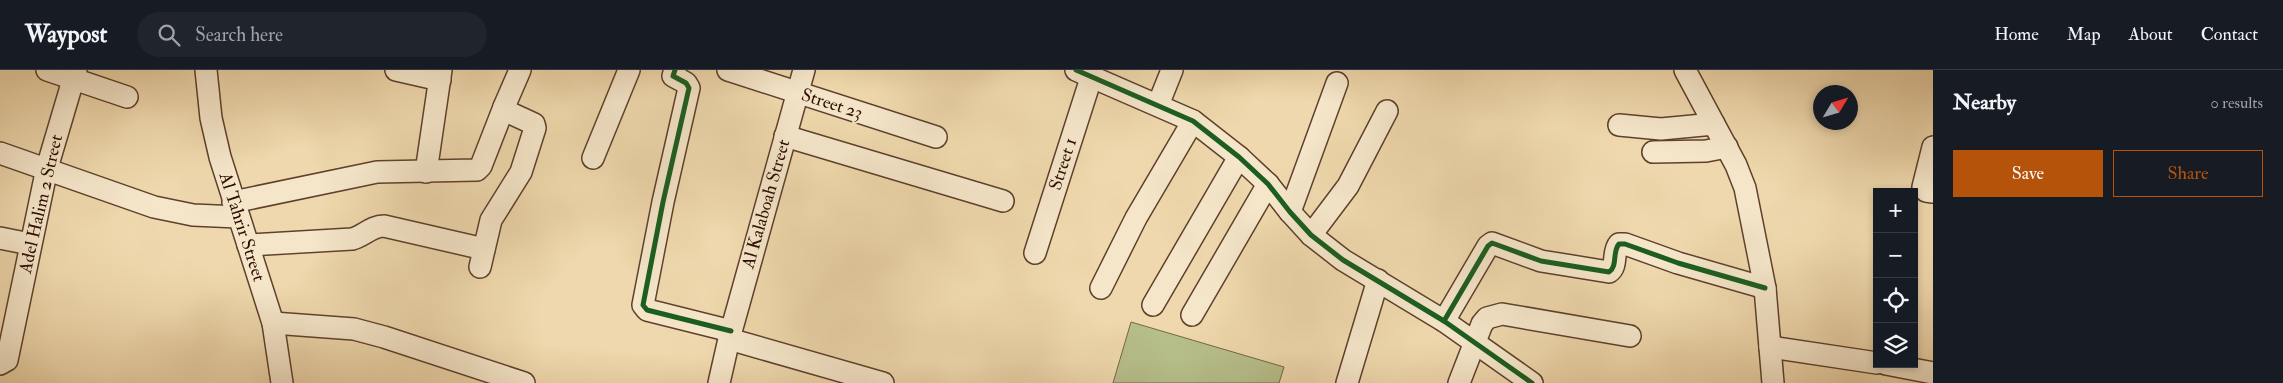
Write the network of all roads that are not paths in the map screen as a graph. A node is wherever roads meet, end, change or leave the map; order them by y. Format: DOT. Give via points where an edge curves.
graph roads {
  1 [pos="47,70"];
  2 [pos="206,70"];
  3 [pos="396,70"];
  4 [pos="520,70"];
  5 [pos="629,70"];
  6 [pos="675,70"];
  7 [pos="728,70"];
  8 [pos="804,70"];
  9 [pos="1172,70"];
  10 [pos="1685,70"];
  11 [pos="1084,73"];
  12 [pos="75,74"];
  13 [pos="440,75"];
  14 [pos="1337,83"];
  15 [pos="797,92"];
  16 [pos="127,97"];
  17 [pos="1158,105"];
  18 [pos="504,107"];
  19 [pos="1387,111"];
  20 [pos="1193,121"];
  21 [pos="1714,124"];
  22 [pos="1619,125"];
  23 [pos="785,136"];
  24 [pos="936,137"];
  25 [pos="1726,147"];
  26 [pos="1933,147"];
  27 [pos="1654,152"];
  28 [pos="0,153"];
  29 [pos="1239,157"];
  30 [pos="593,158"];
  31 [pos="47,168"];
  32 [pos="426,172"];
  33 [pos="1268,184"];
  34 [pos="1933,192"];
  35 [pos="1002,200"];
  36 [pos="236,210"];
  37 [pos="1290,212"];
  38 [pos="1311,235"];
  39 [pos="0,238"];
  40 [pos="30,244"];
  41 [pos="248,245"];
  42 [pos="1035,253"];
  43 [pos="1378,280"];
  44 [pos="1102,288"];
  45 [pos="1765,288"];
  46 [pos="1153,305"];
  47 [pos="1192,315"];
  48 [pos="1444,321"];
  49 [pos="274,323"];
  50 [pos="730,335"];
  51 [pos="1630,336"];
  52 [pos="1475,342"];
  53 [pos="1770,347"];
  54 [pos="1873,362"];
  55 [pos="0,364"];
  56 [pos="1901,368"];
  57 [pos="1931,376"];
  58 [pos="282,383"];
  59 [pos="524,383"];
  60 [pos="719,383"];
  61 [pos="883,383"];
  62 [pos="1347,383"];
  63 [pos="1459,383"];
  64 [pos="1532,383"];
  65 [pos="1773,383"];
  1 -- 12 [label="street"];
  2 -- 36 [label="street, Al Tahrir Street" via="211,118"];
  3 -- 13 [label="street"];
  4 -- 18 [label="street"];
  5 -- 30 [label="street"];
  6 -- 50 [label="street" via="673,76 689,88 643,305 647,310"];
  7 -- 15 [label="street, Street 23"];
  8 -- 15 [label="street, Al Kalaboah Street"];
  9 -- 17 [label="street"];
  10 -- 21 [label="street"];
  11 -- 17 [label="street"];
  11 -- 42 [label="street, Street 1"];
  12 -- 16 [label="street"];
  12 -- 31 [label="street, Adel Halim 2 Street"];
  13 -- 32 [label="street"];
  14 -- 37 [label="street"];
  15 -- 23 [label="street, Al Kalaboah Street"];
  15 -- 24 [label="street, Street 23"];
  17 -- 20 [label="street"];
  18 -- 32 [label="street" via="479,168 474,171"];
  18 -- 41 [label="street" via="508,112 532,122 536,128 521,172 491,220 482,258 378,226 352,239"];
  19 -- 38 [label="street" via="1348,186"];
  20 -- 29 [label="street"];
  20 -- 44 [label="street" via="1136,218"];
  21 -- 22 [label="street" via="1676,128"];
  21 -- 25 [label="street"];
  23 -- 35 [label="street"];
  23 -- 50 [label="street, Al Kalaboah Street"];
  25 -- 27 [label="street"];
  25 -- 45 [label="street" via="1745,188"];
  26 -- 34 [label="street" via="1923,187"];
  28 -- 31 [label="street"];
  29 -- 33 [label="street"];
  29 -- 46 [label="street"];
  31 -- 36 [label="street" via="154,206 193,214"];
  31 -- 40 [label="street, Adel Halim 2 Street"];
  32 -- 36 [label="street" via="377,172"];
  33 -- 37 [label="street"];
  33 -- 47 [label="street"];
  36 -- 41 [label="street, Al Tahrir Street"];
  37 -- 38 [label="street"];
  38 -- 43 [label="street" via="1343,260"];
  39 -- 40 [label="street"];
  40 -- 55 [label="street, Adel Halim 2 Street" via="7,360"];
  41 -- 49 [label="street, Al Tahrir Street"];
  43 -- 48 [label="street"];
  43 -- 62 [label="street"];
  45 -- 48 [label="street" via="1625,244 1615,249 1613,270 1609,272 1541,260 1492,243"];
  45 -- 53 [label="street"];
  48 -- 52 [label="street"];
  49 -- 58 [label="street, Al Tahrir Street"];
  49 -- 59 [label="street" via="354,329"];
  50 -- 60 [label="street, Al Kalaboah Street"];
  50 -- 61 [label="street"];
  51 -- 52 [label="street" via="1502,314 1487,318"];
  52 -- 63 [label="street"];
  52 -- 64 [label="street"];
  53 -- 54 [label="street"];
  53 -- 65 [label="street"];
  56 -- 57 [label="street"];
}
